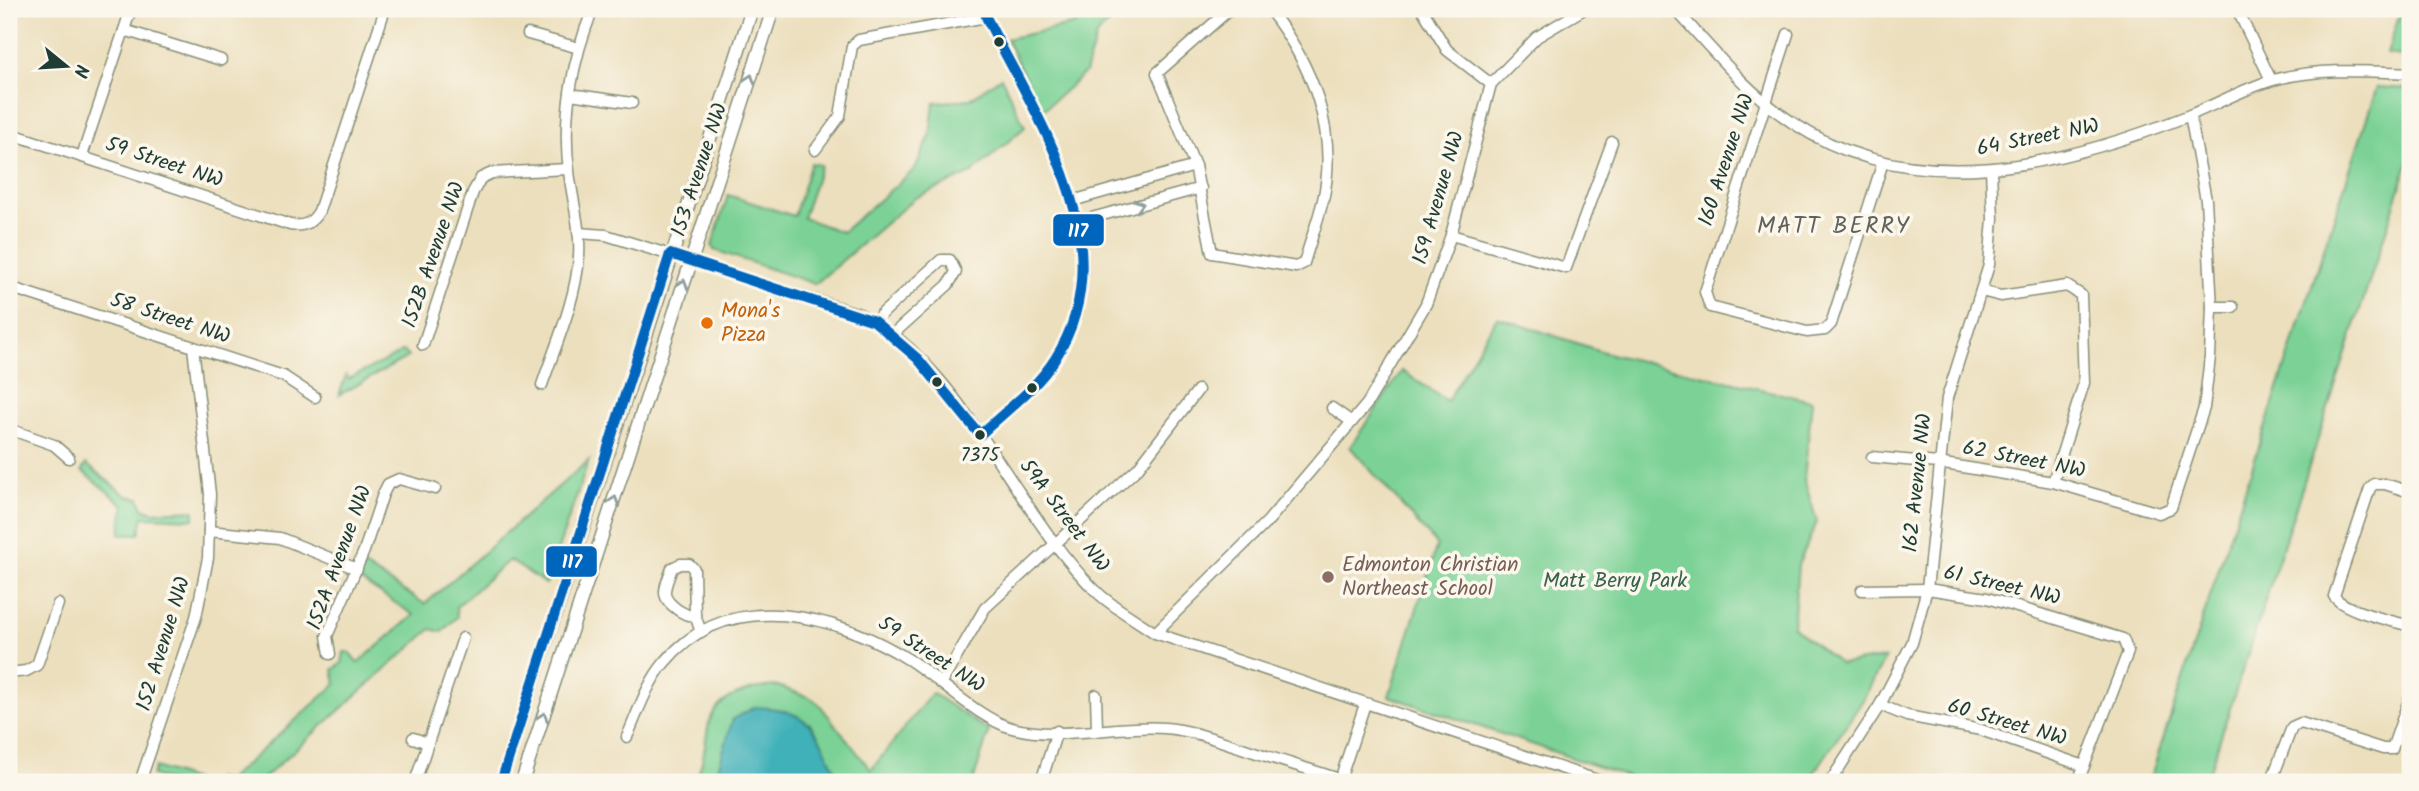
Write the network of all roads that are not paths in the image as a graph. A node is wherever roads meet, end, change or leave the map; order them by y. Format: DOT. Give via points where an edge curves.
graph roads {
  1 [pos="131,9"];
  2 [pos="386,9"];
  3 [pos="593,9"];
  4 [pos="752,9"];
  5 [pos="773,9"];
  6 [pos="1230,9"];
  7 [pos="1269,9"];
  8 [pos="1422,9"];
  9 [pos="1584,9"];
  10 [pos="1675,9"];
  11 [pos="2237,9"];
  12 [pos="986,13"];
  13 [pos="124,30"];
  14 [pos="528,34"];
  15 [pos="1788,34"];
  16 [pos="579,48"];
  17 [pos="221,60"];
  18 [pos="2410,72"];
  19 [pos="2271,80"];
  20 [pos="1491,84"];
  21 [pos="570,94"];
  22 [pos="1766,102"];
  23 [pos="632,103"];
  24 [pos="2190,115"];
  25 [pos="9,133"];
  26 [pos="1612,142"];
  27 [pos="815,150"];
  28 [pos="82,156"];
  29 [pos="1883,162"];
  30 [pos="1195,166"];
  31 [pos="568,169"];
  32 [pos="1992,169"];
  33 [pos="1201,188"];
  34 [pos="1072,201"];
  35 [pos="1077,222"];
  36 [pos="578,233"];
  37 [pos="1451,235"];
  38 [pos="670,254"];
  39 [pos="690,260"];
  40 [pos="9,287"];
  41 [pos="1981,291"];
  42 [pos="2212,307"];
  43 [pos="2232,307"];
  44 [pos="874,321"];
  45 [pos="893,334"];
  46 [pos="423,345"];
  47 [pos="193,347"];
  48 [pos="542,385"];
  49 [pos="1198,390"];
  50 [pos="315,397"];
  51 [pos="1332,408"];
  52 [pos="1352,422"];
  53 [pos="9,429"];
  54 [pos="980,435"];
  55 [pos="1872,457"];
  56 [pos="69,458"];
  57 [pos="1938,463"];
  58 [pos="2053,482"];
  59 [pos="435,489"];
  60 [pos="2410,492"];
  61 [pos="209,531"];
  62 [pos="1055,544"];
  63 [pos="356,569"];
  64 [pos="1927,589"];
  65 [pos="1862,590"];
  66 [pos="58,604"];
  67 [pos="695,615"];
  68 [pos="2410,626"];
  69 [pos="701,632"];
  70 [pos="1156,632"];
  71 [pos="463,638"];
  72 [pos="330,654"];
  73 [pos="9,673"];
  74 [pos="942,682"];
  75 [pos="1096,695"];
  76 [pos="2410,697"];
  77 [pos="1365,704"];
  78 [pos="1880,705"];
  79 [pos="1097,729"];
  80 [pos="1057,732"];
  81 [pos="627,737"];
  82 [pos="413,738"];
  83 [pos="428,743"];
  84 [pos="2084,766"];
  85 [pos="1344,781"];
  86 [pos="140,782"];
  87 [pos="415,782"];
  88 [pos="501,782"];
  89 [pos="522,782"];
  90 [pos="1041,782"];
  91 [pos="1603,782"];
  92 [pos="1830,782"];
  93 [pos="2078,782"];
  94 [pos="2271,782"];
  1 -- 13 [label="street"];
  2 -- 28 [label="street, 59 Street NW" via="318,211 308,224 290,225"];
  3 -- 16 [label="street"];
  4 -- 38 [label="main road, 153 Avenue NW"];
  39 -- 5 [label="main road, 153 Avenue NW, one-way"];
  6 -- 30 [label="street" via="1157,74"];
  7 -- 33 [label="street" via="1291,38 1314,83 1328,136 1324,199 1304,262 1296,267 1212,253"];
  8 -- 20 [label="street" via="1447,50"];
  9 -- 20 [label="street, 159 Avenue NW" via="1537,37"];
  10 -- 22 [label="street, 64 Street NW"];
  11 -- 19 [label="street"];
  12 -- 27 [label="street" via="864,39 852,46 839,116"];
  12 -- 34 [label="street"];
  13 -- 17 [label="street"];
  13 -- 28 [label="street"];
  14 -- 16 [label="street"];
  15 -- 22 [label="street, 160 Avenue NW"];
  16 -- 21 [label="street"];
  18 -- 19 [label="street, 64 Street NW" via="2335,71"];
  19 -- 24 [label="street, 64 Street NW"];
  20 -- 37 [label="street, 159 Avenue NW"];
  21 -- 23 [label="street"];
  21 -- 31 [label="street"];
  22 -- 29 [label="street, 64 Street NW" via="1835,146"];
  22 -- 29 [label="street, 160 Avenue NW" via="1705,299 1710,307 1807,332 1825,330 1831,324"];
  24 -- 32 [label="street, 64 Street NW" via="2105,145"];
  24 -- 42 [label="street" via="2206,200"];
  25 -- 28 [label="street, 59 Street NW"];
  26 -- 37 [label="street" via="1566,268"];
  29 -- 32 [label="street, 64 Street NW" via="1928,171"];
  30 -- 33 [label="street"];
  30 -- 34 [label="street"];
  31 -- 36 [label="street"];
  31 -- 46 [label="street, 152B Avenue NW" via="492,173 481,178"];
  32 -- 41 [label="street, 162 Avenue NW" via="1992,243"];
  35 -- 33 [label="street, one-way"];
  34 -- 35 [label="street"];
  35 -- 54 [label="street" via="1083,269 1077,309 1054,361"];
  36 -- 38 [label="street, 59A Street NW" via="600,234"];
  36 -- 48 [label="street" via="574,287"];
  37 -- 52 [label="street, 159 Avenue NW" via="1426,304"];
  38 -- 39 [label="street, 59A Street NW"];
  38 -- 88 [label="main road, 153 Avenue NW"];
  39 -- 44 [label="street, 59A Street NW"];
  89 -- 39 [label="main road, 153 Avenue NW, one-way"];
  40 -- 47 [label="street, 58 Street NW"];
  41 -- 57 [label="street, 162 Avenue NW" via="1947,398"];
  41 -- 58 [label="street" via="2001,296 2059,286 2076,289 2083,302 2084,383"];
  42 -- 43 [label="street"];
  42 -- 58 [label="street, 62 Street NW" via="2204,408 2174,502 2166,513"];
  44 -- 45 [label="street, 59A Street NW"];
  44 -- 45 [label="street" via="941,260 950,260 956,272 948,285"];
  45 -- 54 [label="street, 59A Street NW" via="931,372"];
  47 -- 50 [label="street, 58 Street NW" via="283,376"];
  47 -- 61 [label="street, 152 Avenue NW" via="209,475"];
  49 -- 62 [label="street" via="1138,468"];
  51 -- 52 [label="street"];
  52 -- 70 [label="street, 159 Avenue NW" via="1268,521"];
  53 -- 56 [label="street" via="54,444"];
  54 -- 62 [label="street, 59A Street NW"];
  55 -- 57 [label="street, 62 Street NW"];
  57 -- 58 [label="street, 62 Street NW"];
  57 -- 64 [label="street, 162 Avenue NW"];
  59 -- 63 [label="street, 152A Avenue NW" via="404,479 388,484"];
  60 -- 68 [label="street" via="2374,484 2334,596 2351,608"];
  61 -- 63 [label="street" via="280,538"];
  61 -- 86 [label="street, 152 Avenue NW" via="196,617"];
  62 -- 70 [label="street, 59A Street NW" via="1099,594"];
  62 -- 74 [label="street" via="985,608"];
  63 -- 72 [label="street, 152A Avenue NW" via="327,636"];
  64 -- 65 [label="street, 61 Street NW"];
  64 -- 78 [label="street, 162 Avenue NW" via="1912,643"];
  64 -- 84 [label="street, 61 Street NW" via="1987,598 2123,639 2128,645"];
  66 -- 73 [label="street" via="37,666"];
  67 -- 67 [label="street" via="694,569 680,564 672,568 665,598 686,615"];
  67 -- 69 [label="street"];
  69 -- 74 [label="street, 59 Street NW" via="756,616 822,620 863,635"];
  69 -- 81 [label="street, 59 Street NW" via="673,653 655,675"];
  70 -- 77 [label="street, 59A Street NW"];
  71 -- 83 [label="street"];
  74 -- 80 [label="street, 59 Street NW" via="1006,726"];
  75 -- 79 [label="street"];
  76 -- 94 [label="street" via="2392,749 2301,723 2292,727"];
  77 -- 85 [label="street"];
  77 -- 91 [label="street, 59A Street NW"];
  78 -- 84 [label="street, 60 Street NW" via="1907,716 1981,730"];
  78 -- 92 [label="street, 162 Avenue NW"];
  79 -- 80 [label="street, 59 Street NW"];
  79 -- 85 [label="street, 59 Street NW" via="1180,730"];
  80 -- 90 [label="street"];
  82 -- 83 [label="street"];
  83 -- 87 [label="street"];
  84 -- 93 [label="street"];
}
